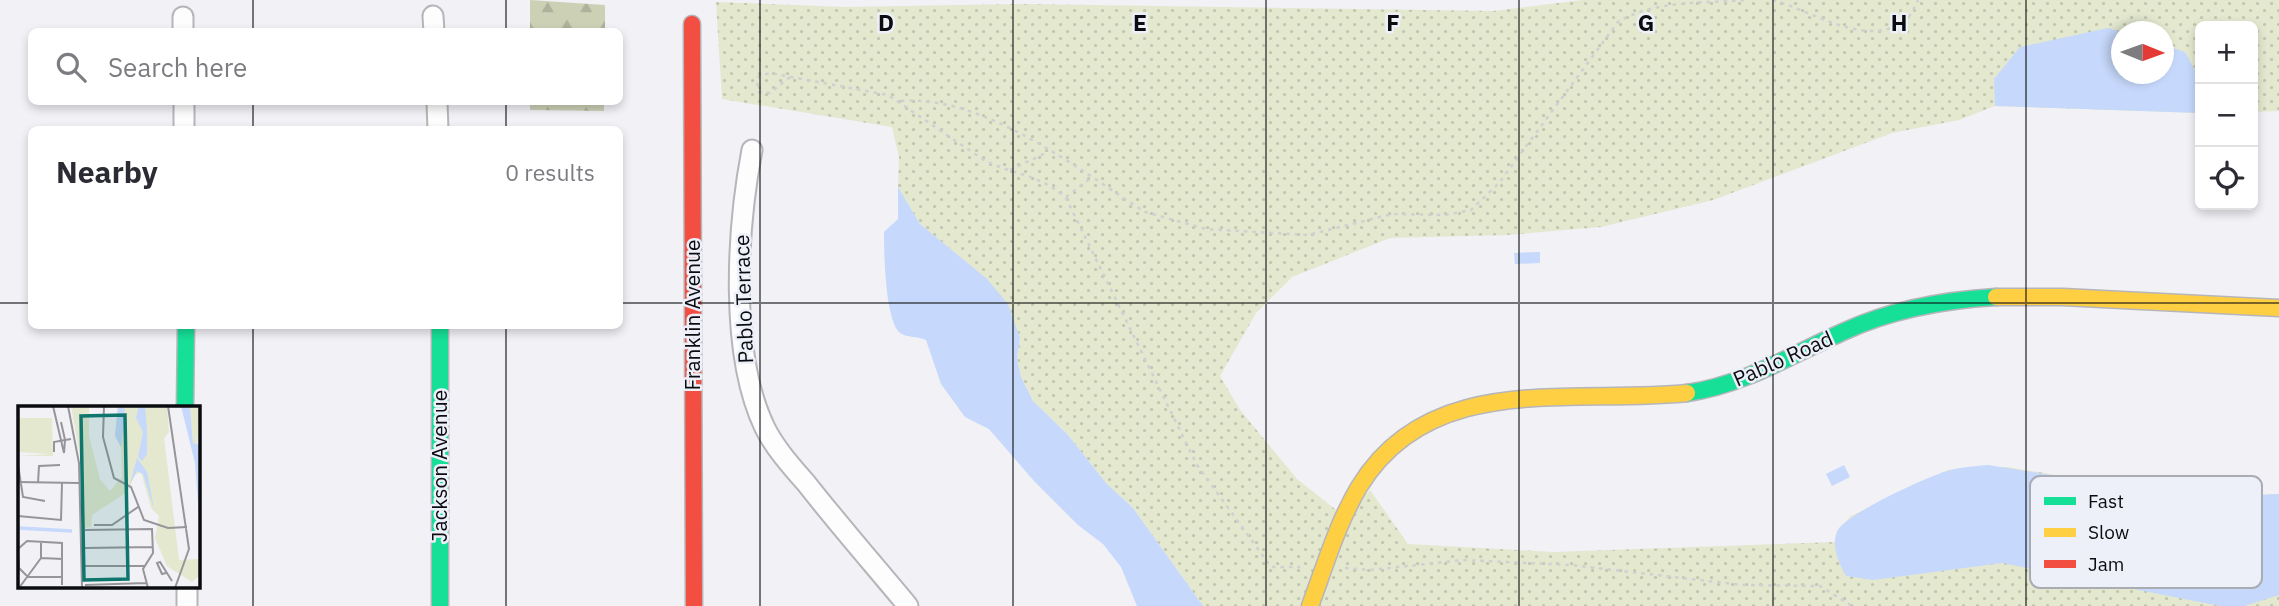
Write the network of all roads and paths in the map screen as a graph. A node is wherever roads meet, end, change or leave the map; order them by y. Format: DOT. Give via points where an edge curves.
graph roads {
  1 [pos="1749,0"];
  2 [pos="1773,0"];
  3 [pos="1918,0"];
  4 [pos="692,24"];
  5 [pos="790,77"];
  6 [pos="901,101"];
  7 [pos="184,105"];
  8 [pos="437,105"];
  9 [pos="184,126"];
  10 [pos="438,126"];
  11 [pos="752,150"];
  12 [pos="1049,151"];
  13 [pos="1010,170"];
  14 [pos="1091,178"];
  15 [pos="1066,198"];
  16 [pos="2279,308"];
  17 [pos="186,329"];
  18 [pos="440,329"];
  19 [pos="185,406"];
  20 [pos="1325,567"];
  21 [pos="187,588"];
  22 [pos="187,606"];
  23 [pos="440,606"];
  24 [pos="694,606"];
  25 [pos="908,606"];
  26 [pos="1310,606"];
  27 [pos="1852,606"];
  1 -- 14 [label="path" via="1661,7 1618,22 1499,183 1471,210 1392,215 1321,235 1237,232 1162,219"];
  2 -- 3 [label="path" via="1837,24 1868,30 1904,22"];
  4 -- 24 [label="street, Franklin Avenue"];
  5 -- 5 [label="path" via="764,73 757,87 770,93"];
  5 -- 6 [label="path"];
  6 -- 12 [label="path" via="961,109"];
  6 -- 13 [label="path" via="984,160"];
  7 -- 9 [label="street"];
  8 -- 10 [label="street"];
  11 -- 25 [label="street, Pablo Terrace" via="740,218 742,333 755,404 776,446"];
  12 -- 13 [label="path"];
  12 -- 14 [label="path"];
  13 -- 15 [label="path" via="1041,180"];
  14 -- 15 [label="path"];
  15 -- 20 [label="path" via="1208,483 1272,567"];
  16 -- 20 [label="street, Pablo Road" via="1976,296 1867,321 1760,373 1692,393 1654,398 1503,399 1458,408 1409,432 1371,468"];
  17 -- 19 [label="street"];
  18 -- 23 [label="street, Jackson Avenue"];
  20 -- 26 [label="street, Pablo Road"];
  20 -- 27 [label="path" via="1370,570 1462,560 1572,565 1742,585 1820,586"];
  21 -- 22 [label="street"];
}
